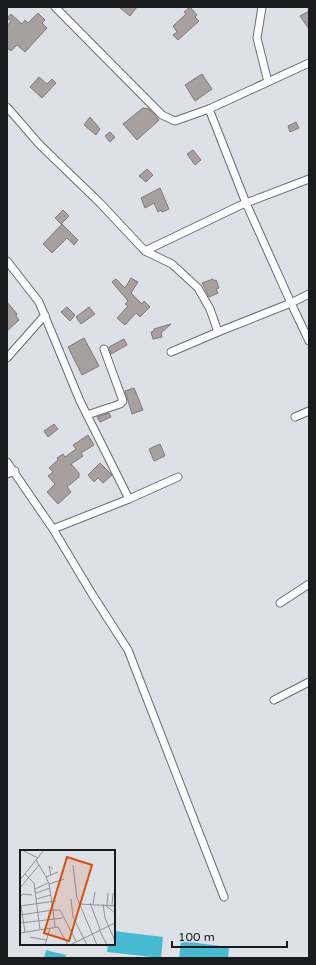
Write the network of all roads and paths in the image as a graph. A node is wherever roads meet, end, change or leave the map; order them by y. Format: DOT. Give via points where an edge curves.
graph roads {
  1 [pos="55,7"];
  2 [pos="262,7"];
  3 [pos="309,63"];
  4 [pos="268,82"];
  5 [pos="7,107"];
  6 [pos="209,109"];
  7 [pos="309,179"];
  8 [pos="246,203"];
  9 [pos="145,251"];
  10 [pos="7,261"];
  11 [pos="309,294"];
  12 [pos="291,303"];
  13 [pos="45,315"];
  14 [pos="218,332"];
  15 [pos="309,341"];
  16 [pos="104,350"];
  17 [pos="171,352"];
  18 [pos="7,358"];
  19 [pos="309,411"];
  20 [pos="87,415"];
  21 [pos="295,417"];
  22 [pos="7,462"];
  23 [pos="15,471"];
  24 [pos="7,474"];
  25 [pos="178,477"];
  26 [pos="129,499"];
  27 [pos="53,529"];
  28 [pos="309,584"];
  29 [pos="280,602"];
  30 [pos="309,682"];
  31 [pos="274,700"];
  32 [pos="224,897"];
  1 -- 6 [label="street" via="162,115 172,121 178,121"];
  2 -- 4 [label="street" via="257,38"];
  3 -- 4 [label="street"];
  4 -- 6 [label="street"];
  5 -- 9 [label="street" via="38,144 100,203"];
  6 -- 8 [label="street"];
  7 -- 8 [label="street"];
  8 -- 9 [label="street"];
  8 -- 12 [label="street"];
  9 -- 14 [label="street" via="172,264 198,288 207,302"];
  10 -- 13 [label="street" via="33,292"];
  11 -- 12 [label="street"];
  12 -- 14 [label="street"];
  12 -- 15 [label="street"];
  13 -- 18 [label="street"];
  13 -- 20 [label="street"];
  14 -- 17 [label="street"];
  16 -- 20 [label="street" via="123,401"];
  19 -- 21 [label="street"];
  20 -- 26 [label="street"];
  22 -- 23 [label="street"];
  23 -- 24 [label="street"];
  23 -- 27 [label="street"];
  25 -- 26 [label="street"];
  26 -- 27 [label="street"];
  27 -- 32 [label="street" via="128,650"];
  28 -- 29 [label="street"];
  30 -- 31 [label="street"];
}
